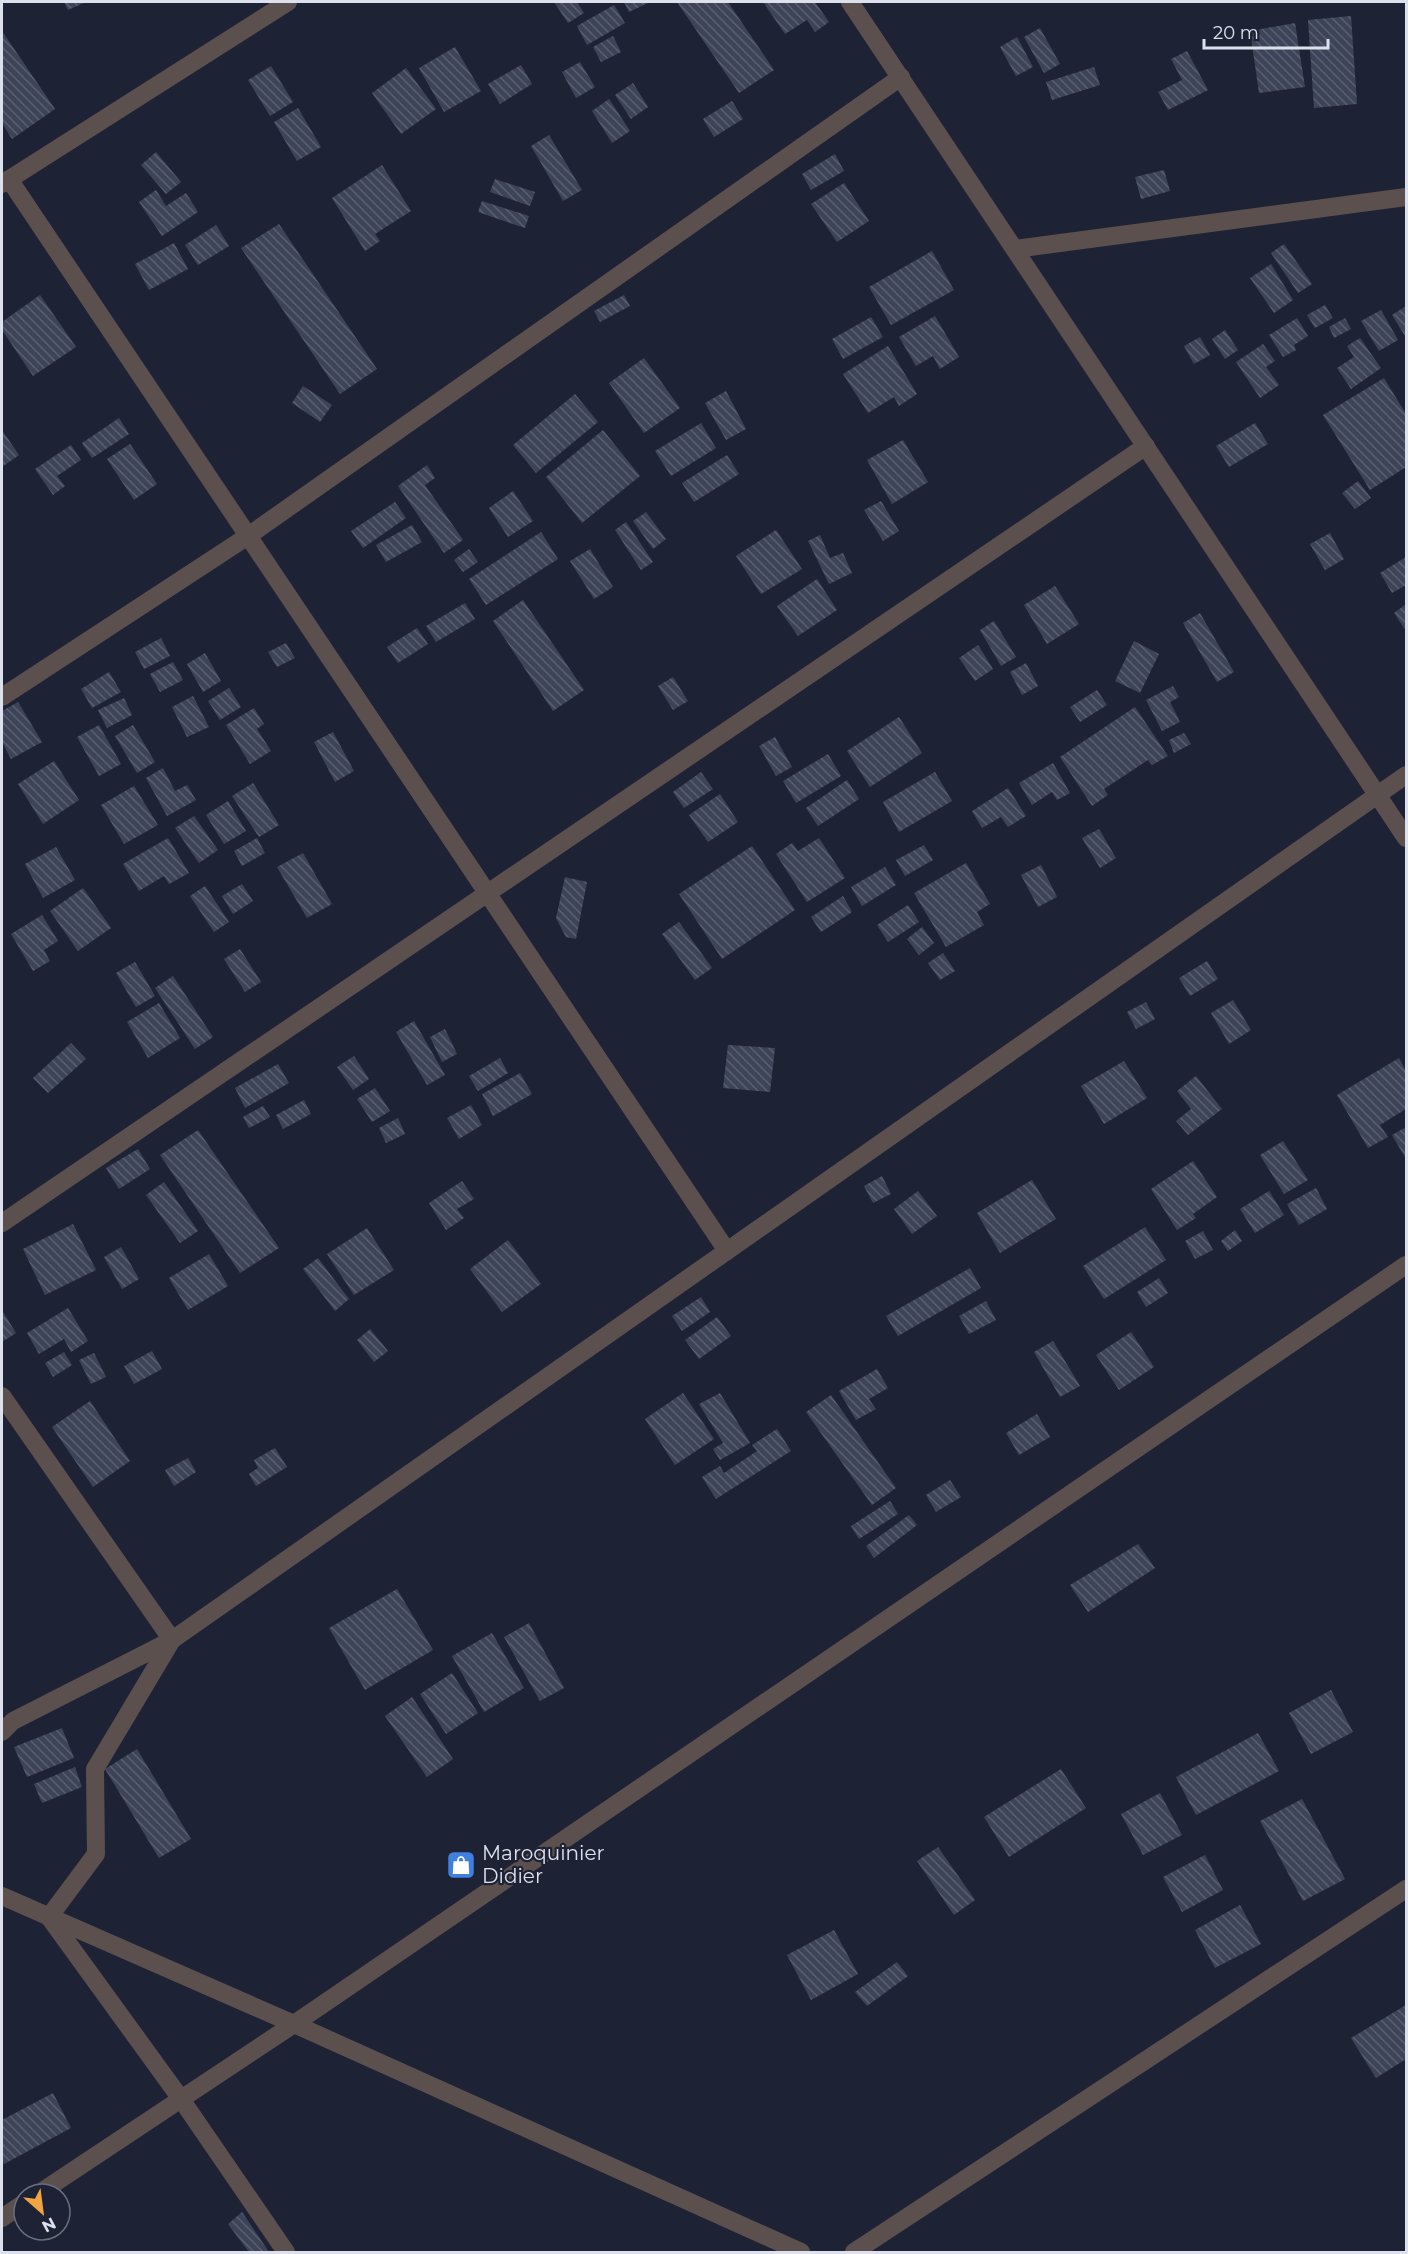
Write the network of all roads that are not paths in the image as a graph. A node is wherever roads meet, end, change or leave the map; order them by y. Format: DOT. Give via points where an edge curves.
graph roads {
  1 [pos="288,2"];
  2 [pos="850,2"];
  3 [pos="901,77"];
  4 [pos="5,181"];
  5 [pos="1407,197"];
  6 [pos="1015,249"];
  7 [pos="1146,446"];
  8 [pos="248,536"];
  9 [pos="2,697"];
  10 [pos="1407,775"];
  11 [pos="1378,794"];
  12 [pos="1407,838"];
  13 [pos="487,892"];
  14 [pos="2,1223"];
  15 [pos="727,1251"];
  16 [pos="1407,1265"];
  17 [pos="2,1396"];
  18 [pos="172,1640"];
  19 [pos="2,1732"];
  20 [pos="1407,1889"];
  21 [pos="2,1896"];
  22 [pos="49,1917"];
  23 [pos="294,2024"];
  24 [pos="181,2099"];
  25 [pos="56,2182"];
  26 [pos="286,2253"];
  27 [pos="801,2253"];
  28 [pos="854,2253"];
  1 -- 4 [label="street"];
  2 -- 3 [label="street"];
  3 -- 6 [label="street"];
  3 -- 8 [label="street"];
  4 -- 8 [label="street"];
  5 -- 6 [label="street"];
  6 -- 7 [label="street"];
  7 -- 11 [label="street"];
  7 -- 13 [label="street"];
  8 -- 9 [label="street"];
  8 -- 13 [label="street"];
  10 -- 11 [label="street"];
  11 -- 12 [label="street"];
  11 -- 15 [label="street"];
  13 -- 14 [label="street"];
  13 -- 15 [label="street"];
  15 -- 18 [label="street"];
  16 -- 23 [label="street"];
  17 -- 18 [label="street"];
  18 -- 19 [label="street" via="13,1721"];
  18 -- 22 [label="street" via="95,1769 96,1854"];
  20 -- 28 [label="street"];
  21 -- 22 [label="street"];
  22 -- 23 [label="street"];
  22 -- 24 [label="street"];
  23 -- 24 [label="street"];
  23 -- 27 [label="street"];
  24 -- 25 [label="street"];
  24 -- 26 [label="street"];
}
